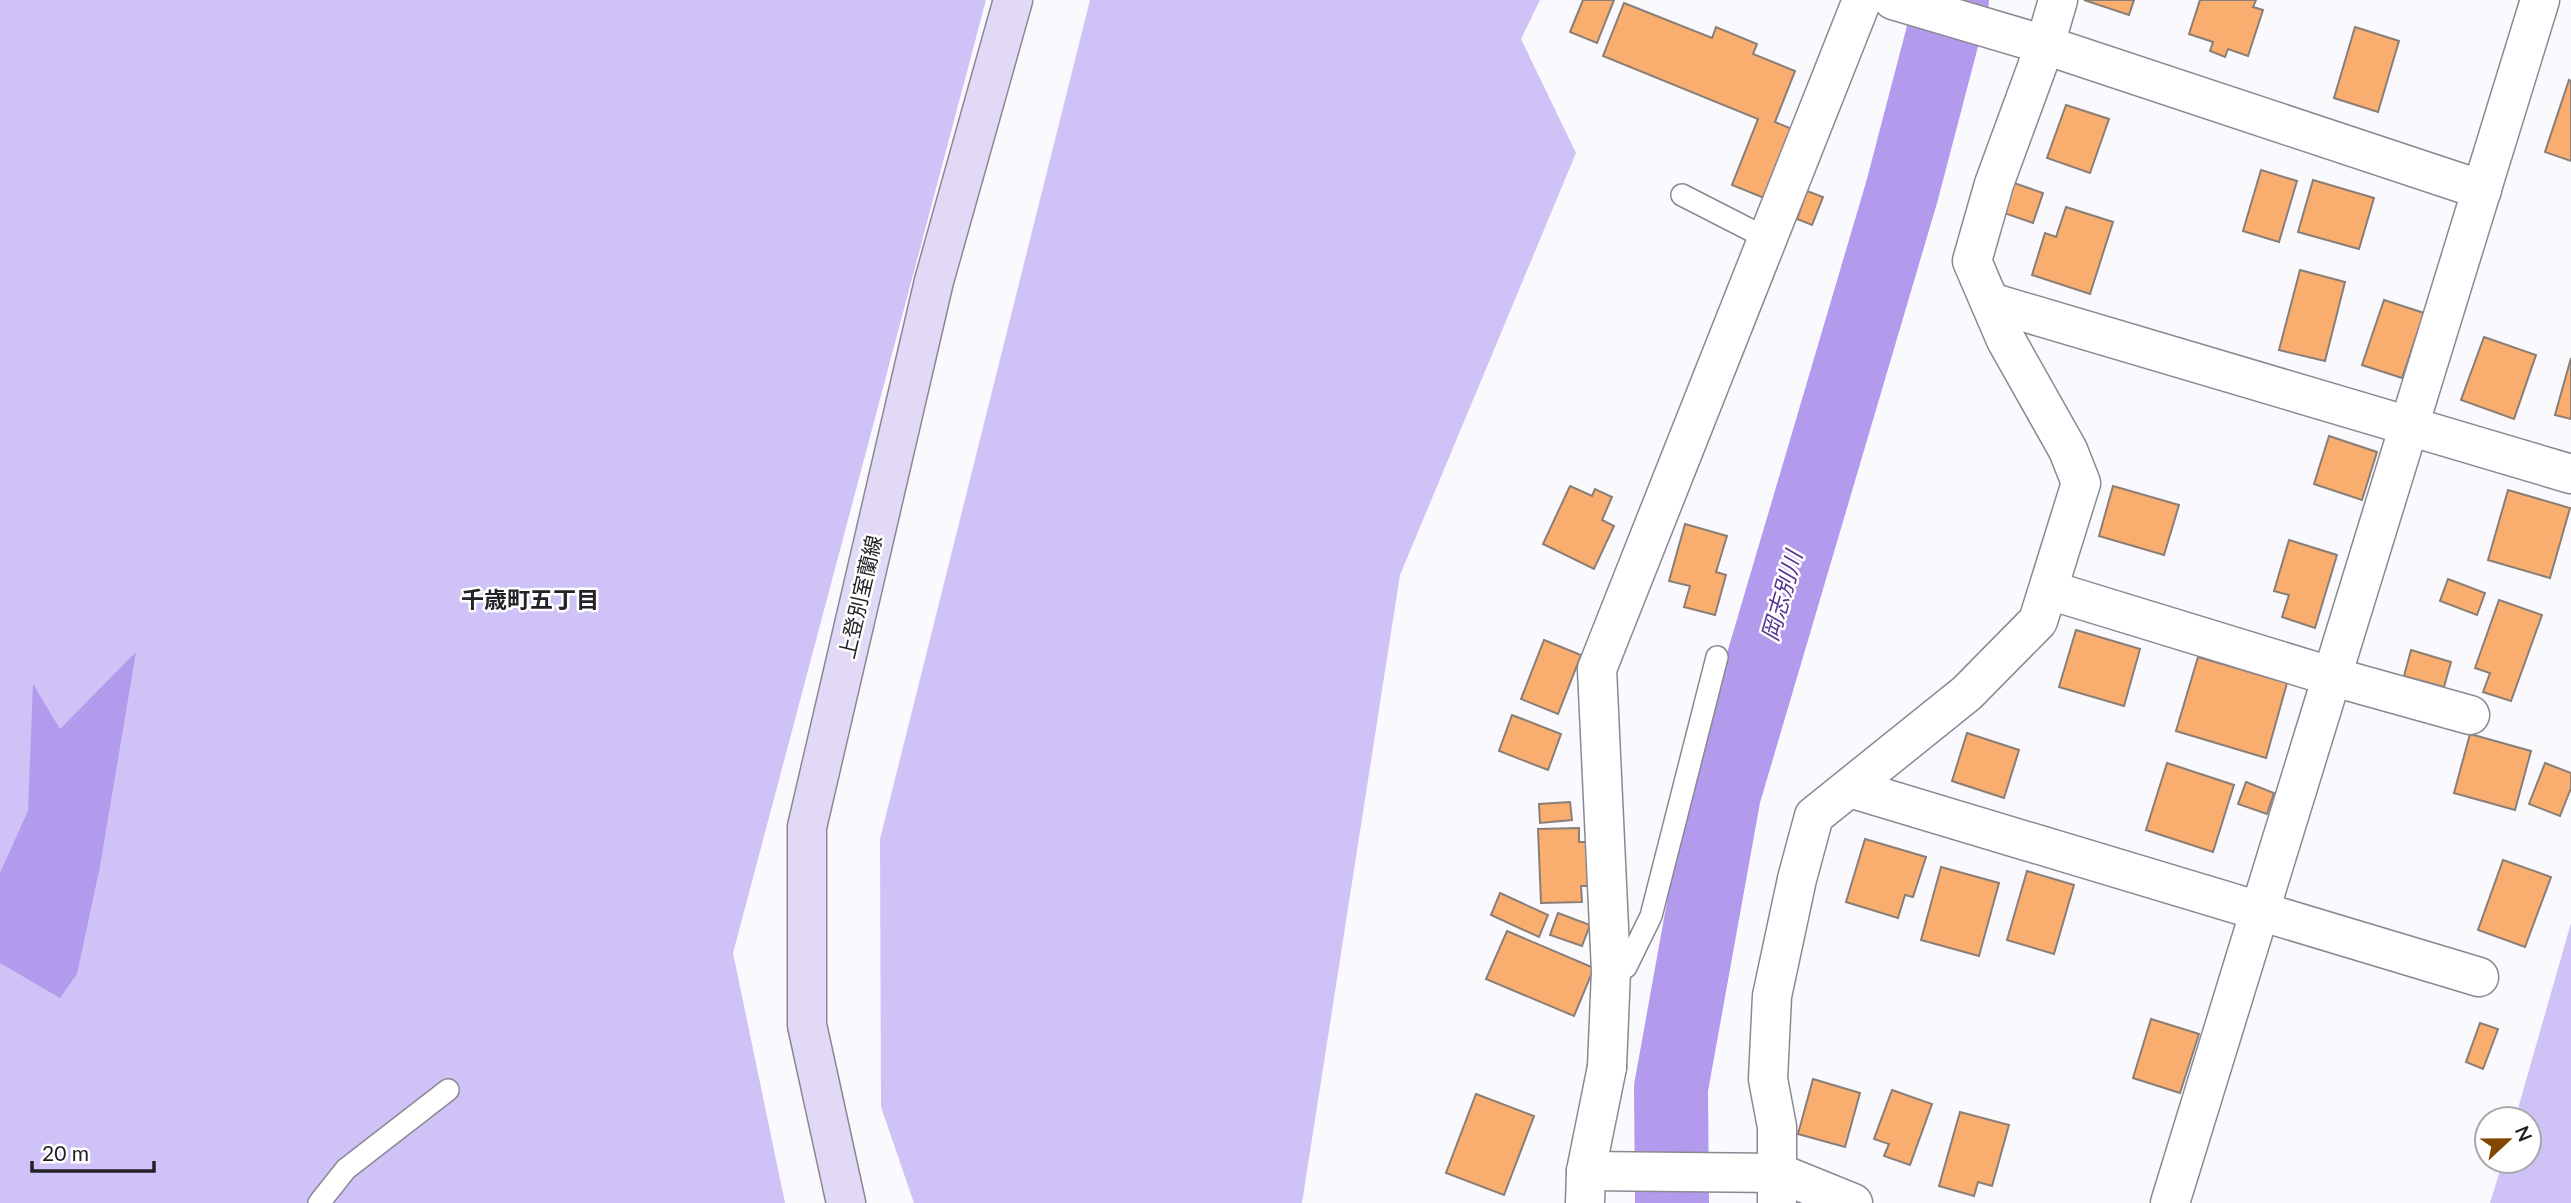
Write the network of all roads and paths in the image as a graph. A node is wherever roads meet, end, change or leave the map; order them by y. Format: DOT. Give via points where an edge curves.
graph roads {
  1 [pos="1013,0"];
  2 [pos="1862,0"];
  3 [pos="2058,0"];
  4 [pos="2540,0"];
  5 [pos="1898,1"];
  6 [pos="2045,45"];
  7 [pos="2482,190"];
  8 [pos="1682,195"];
  9 [pos="1766,238"];
  10 [pos="1990,302"];
  11 [pos="2409,429"];
  12 [pos="2571,474"];
  13 [pos="2049,590"];
  14 [pos="1717,657"];
  15 [pos="2330,676"];
  16 [pos="2470,715"];
  17 [pos="1850,788"];
  18 [pos="2260,911"];
  19 [pos="1611,971"];
  20 [pos="2479,977"];
  21 [pos="448,1090"];
  22 [pos="1769,1183"];
  23 [pos="1585,1187"];
  24 [pos="319,1203"];
  25 [pos="846,1203"];
  26 [pos="1853,1203"];
  27 [pos="2170,1203"];
  1 -- 25 [label="main road, 上登別室蘭線" via="934,281 807,827 807,1025"];
  2 -- 9 [label="street"];
  3 -- 6 [label="street"];
  4 -- 7 [label="street"];
  5 -- 6 [label="street"];
  6 -- 7 [label="street"];
  6 -- 10 [label="street" via="1994,184 1972,261"];
  7 -- 11 [label="street"];
  8 -- 9 [label="lane"];
  9 -- 19 [label="street" via="1597,669"];
  10 -- 11 [label="street"];
  10 -- 13 [label="street" via="2081,483"];
  11 -- 12 [label="street"];
  11 -- 15 [label="street"];
  13 -- 15 [label="street"];
  13 -- 17 [label="street" via="2038,621 1967,693"];
  14 -- 19 [label="lane" via="1651,916 1626,967"];
  15 -- 16 [label="street"];
  15 -- 18 [label="street"];
  17 -- 18 [label="street"];
  17 -- 22 [label="street" via="1814,816 1772,996 1768,1079 1777,1127"];
  18 -- 20 [label="street"];
  18 -- 27 [label="street"];
  19 -- 23 [label="street" via="1607,1067"];
  21 -- 24 [label="lane" via="346,1169"];
  22 -- 23 [label="street" via="1644,1171"];
  22 -- 26 [label="street"];
}
